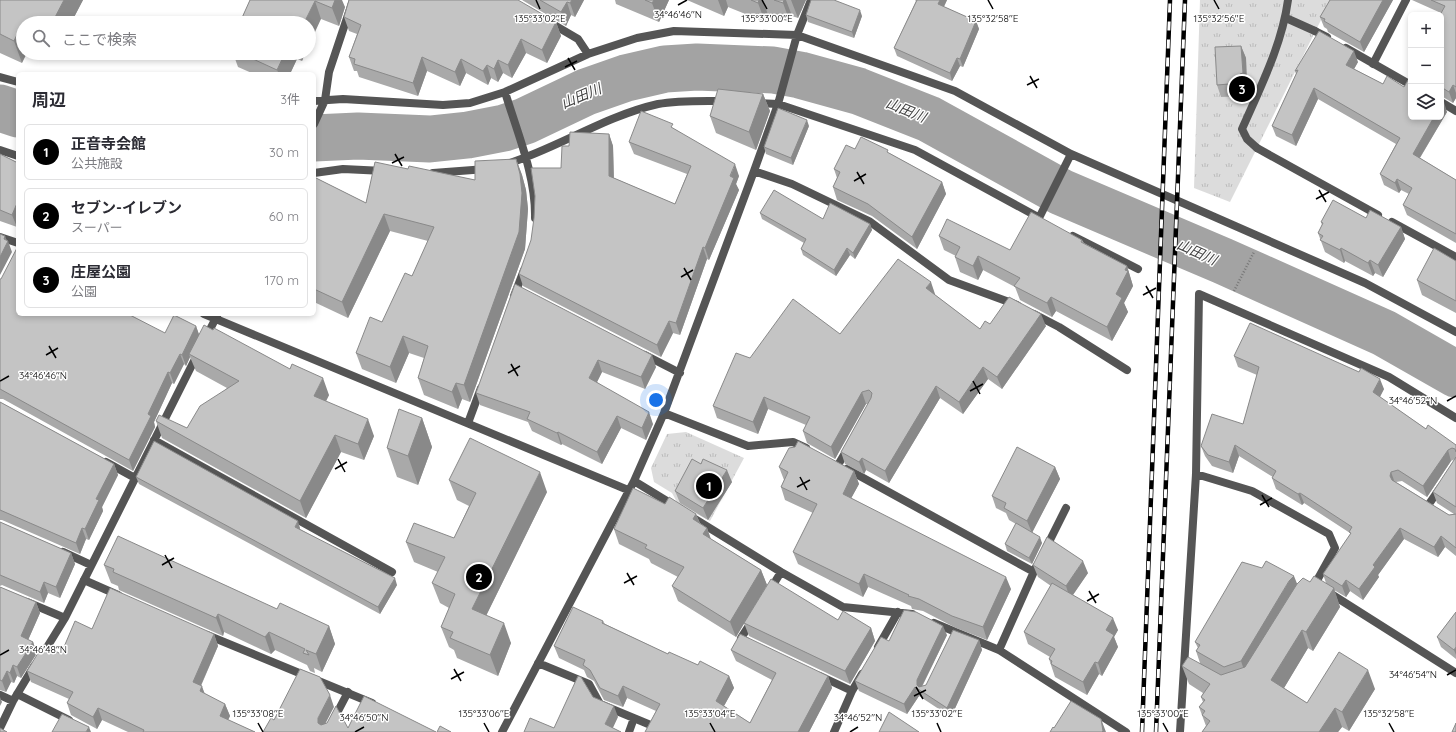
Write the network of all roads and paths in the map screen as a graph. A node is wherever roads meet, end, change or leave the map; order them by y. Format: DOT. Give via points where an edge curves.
graph roads {
  1 [pos="353,0"];
  2 [pos="811,0"];
  3 [pos="1288,0"];
  4 [pos="1406,0"];
  5 [pos="538,15"];
  6 [pos="1286,18"];
  7 [pos="797,35"];
  8 [pos="588,54"];
  9 [pos="1374,64"];
  10 [pos="0,77"];
  11 [pos="16,81"];
  12 [pos="1409,84"];
  13 [pos="506,95"];
  14 [pos="316,101"];
  15 [pos="734,102"];
  16 [pos="749,102"];
  17 [pos="324,103"];
  18 [pos="778,104"];
  19 [pos="1444,104"];
  20 [pos="1456,111"];
  21 [pos="316,120"];
  22 [pos="0,150"];
  23 [pos="1071,154"];
  24 [pos="16,155"];
  25 [pos="525,156"];
  26 [pos="754,171"];
  27 [pos="392,172"];
  28 [pos="316,173"];
  29 [pos="425,173"];
  30 [pos="535,225"];
  31 [pos="1065,232"];
  32 [pos="0,237"];
  33 [pos="1261,238"];
  34 [pos="16,243"];
  35 [pos="1456,258"];
  36 [pos="526,263"];
  37 [pos="1138,270"];
  38 [pos="512,304"];
  39 [pos="1227,306"];
  40 [pos="217,316"];
  41 [pos="1456,332"];
  42 [pos="637,351"];
  43 [pos="1127,370"];
  44 [pos="680,373"];
  45 [pos="484,378"];
  46 [pos="664,413"];
  47 [pos="1456,418"];
  48 [pos="468,423"];
  49 [pos="853,439"];
  50 [pos="154,440"];
  51 [pos="813,452"];
  52 [pos="102,459"];
  53 [pos="1196,474"];
  54 [pos="135,478"];
  55 [pos="634,481"];
  56 [pos="1444,481"];
  57 [pos="628,490"];
  58 [pos="1428,504"];
  59 [pos="1066,508"];
  60 [pos="56,550"];
  61 [pos="92,565"];
  62 [pos="392,572"];
  63 [pos="781,572"];
  64 [pos="1034,572"];
  65 [pos="84,580"];
  66 [pos="22,599"];
  67 [pos="126,599"];
  68 [pos="765,599"];
  69 [pos="757,612"];
  70 [pos="898,612"];
  71 [pos="65,618"];
  72 [pos="196,631"];
  73 [pos="755,645"];
  74 [pos="999,650"];
  75 [pos="875,651"];
  76 [pos="538,663"];
  77 [pos="867,665"];
  78 [pos="810,671"];
  79 [pos="1456,673"];
  80 [pos="852,691"];
  81 [pos="348,692"];
  82 [pos="0,695"];
  83 [pos="15,697"];
  84 [pos="382,708"];
  85 [pos="634,718"];
  86 [pos="79,725"];
  87 [pos="653,726"];
  88 [pos="0,728"];
  89 [pos="1121,731"];
  90 [pos="327,732"];
  91 [pos="502,732"];
  92 [pos="629,732"];
  93 [pos="834,732"];
  94 [pos="1180,732"];
  1 -- 17 [label="street" via="329,72"];
  2 -- 7 [label="street"];
  3 -- 6 [label="street"];
  4 -- 9 [label="street"];
  5 -- 8 [label="street" via="578,39"];
  6 -- 9 [label="street"];
  6 -- 35 [label="street" via="1269,68 1242,129 1246,139 1257,148"];
  7 -- 8 [label="street" via="674,31 637,38"];
  7 -- 18 [label="street"];
  7 -- 23 [label="street" via="955,91"];
  8 -- 13 [label="street"];
  9 -- 12 [label="street"];
  10 -- 11 [label="street"];
  13 -- 17 [label="street" via="470,103 443,105 343,99"];
  13 -- 25 [label="street"];
  14 -- 17 [label="street"];
  15 -- 25 [label="street" via="658,104 614,118"];
  16 -- 18 [label="street"];
  17 -- 21 [label="street"];
  18 -- 23 [label="street" via="915,150 1042,219 1043,210"];
  18 -- 26 [label="street"];
  19 -- 20 [label="street"];
  22 -- 24 [label="street"];
  23 -- 33 [label="street"];
  25 -- 29 [label="street" via="483,170"];
  25 -- 30 [label="street" via="532,189"];
  26 -- 43 [label="street" via="792,184 869,221 949,280 1017,305 1059,327"];
  26 -- 44 [label="street"];
  27 -- 28 [label="street" via="343,169"];
  31 -- 37 [label="street"];
  32 -- 34 [label="street"];
  33 -- 39 [label="path"];
  33 -- 41 [label="street" via="1365,283"];
  36 -- 38 [label="street" via="520,291"];
  39 -- 47 [label="street" via="1389,377"];
  39 -- 53 [label="street" via="1199,294"];
  40 -- 48 [label="street"];
  40 -- 50 [label="street"];
  42 -- 44 [label="street"];
  44 -- 46 [label="street"];
  45 -- 48 [label="street"];
  46 -- 51 [label="street" via="748,446 793,442"];
  46 -- 55 [label="street"];
  48 -- 57 [label="street"];
  49 -- 64 [label="street" via="835,463"];
  50 -- 54 [label="street"];
  50 -- 62 [label="street"];
  52 -- 54 [label="street"];
  53 -- 79 [label="street" via="1252,491 1329,534 1335,548 1313,587"];
  53 -- 94 [label="street" via="1187,665"];
  54 -- 61 [label="street"];
  55 -- 57 [label="street"];
  55 -- 63 [label="street"];
  56 -- 58 [label="street"];
  57 -- 76 [label="street"];
  59 -- 64 [label="street"];
  60 -- 61 [label="street"];
  61 -- 65 [label="street"];
  63 -- 68 [label="street"];
  63 -- 70 [label="street" via="843,607"];
  64 -- 74 [label="street"];
  65 -- 67 [label="street"];
  65 -- 71 [label="street"];
  66 -- 71 [label="street"];
  69 -- 73 [label="street" via="741,638"];
  70 -- 74 [label="street" via="925,618 952,636"];
  70 -- 75 [label="street"];
  71 -- 83 [label="street"];
  72 -- 81 [label="street"];
  74 -- 89 [label="street"];
  76 -- 85 [label="street" via="589,684 600,704"];
  76 -- 91 [label="street"];
  77 -- 80 [label="street"];
  78 -- 80 [label="street"];
  80 -- 93 [label="street"];
  81 -- 84 [label="street"];
  81 -- 90 [label="street"];
  82 -- 83 [label="street"];
  83 -- 86 [label="street"];
  83 -- 88 [label="street"];
  85 -- 87 [label="street"];
  85 -- 92 [label="street"];
}
